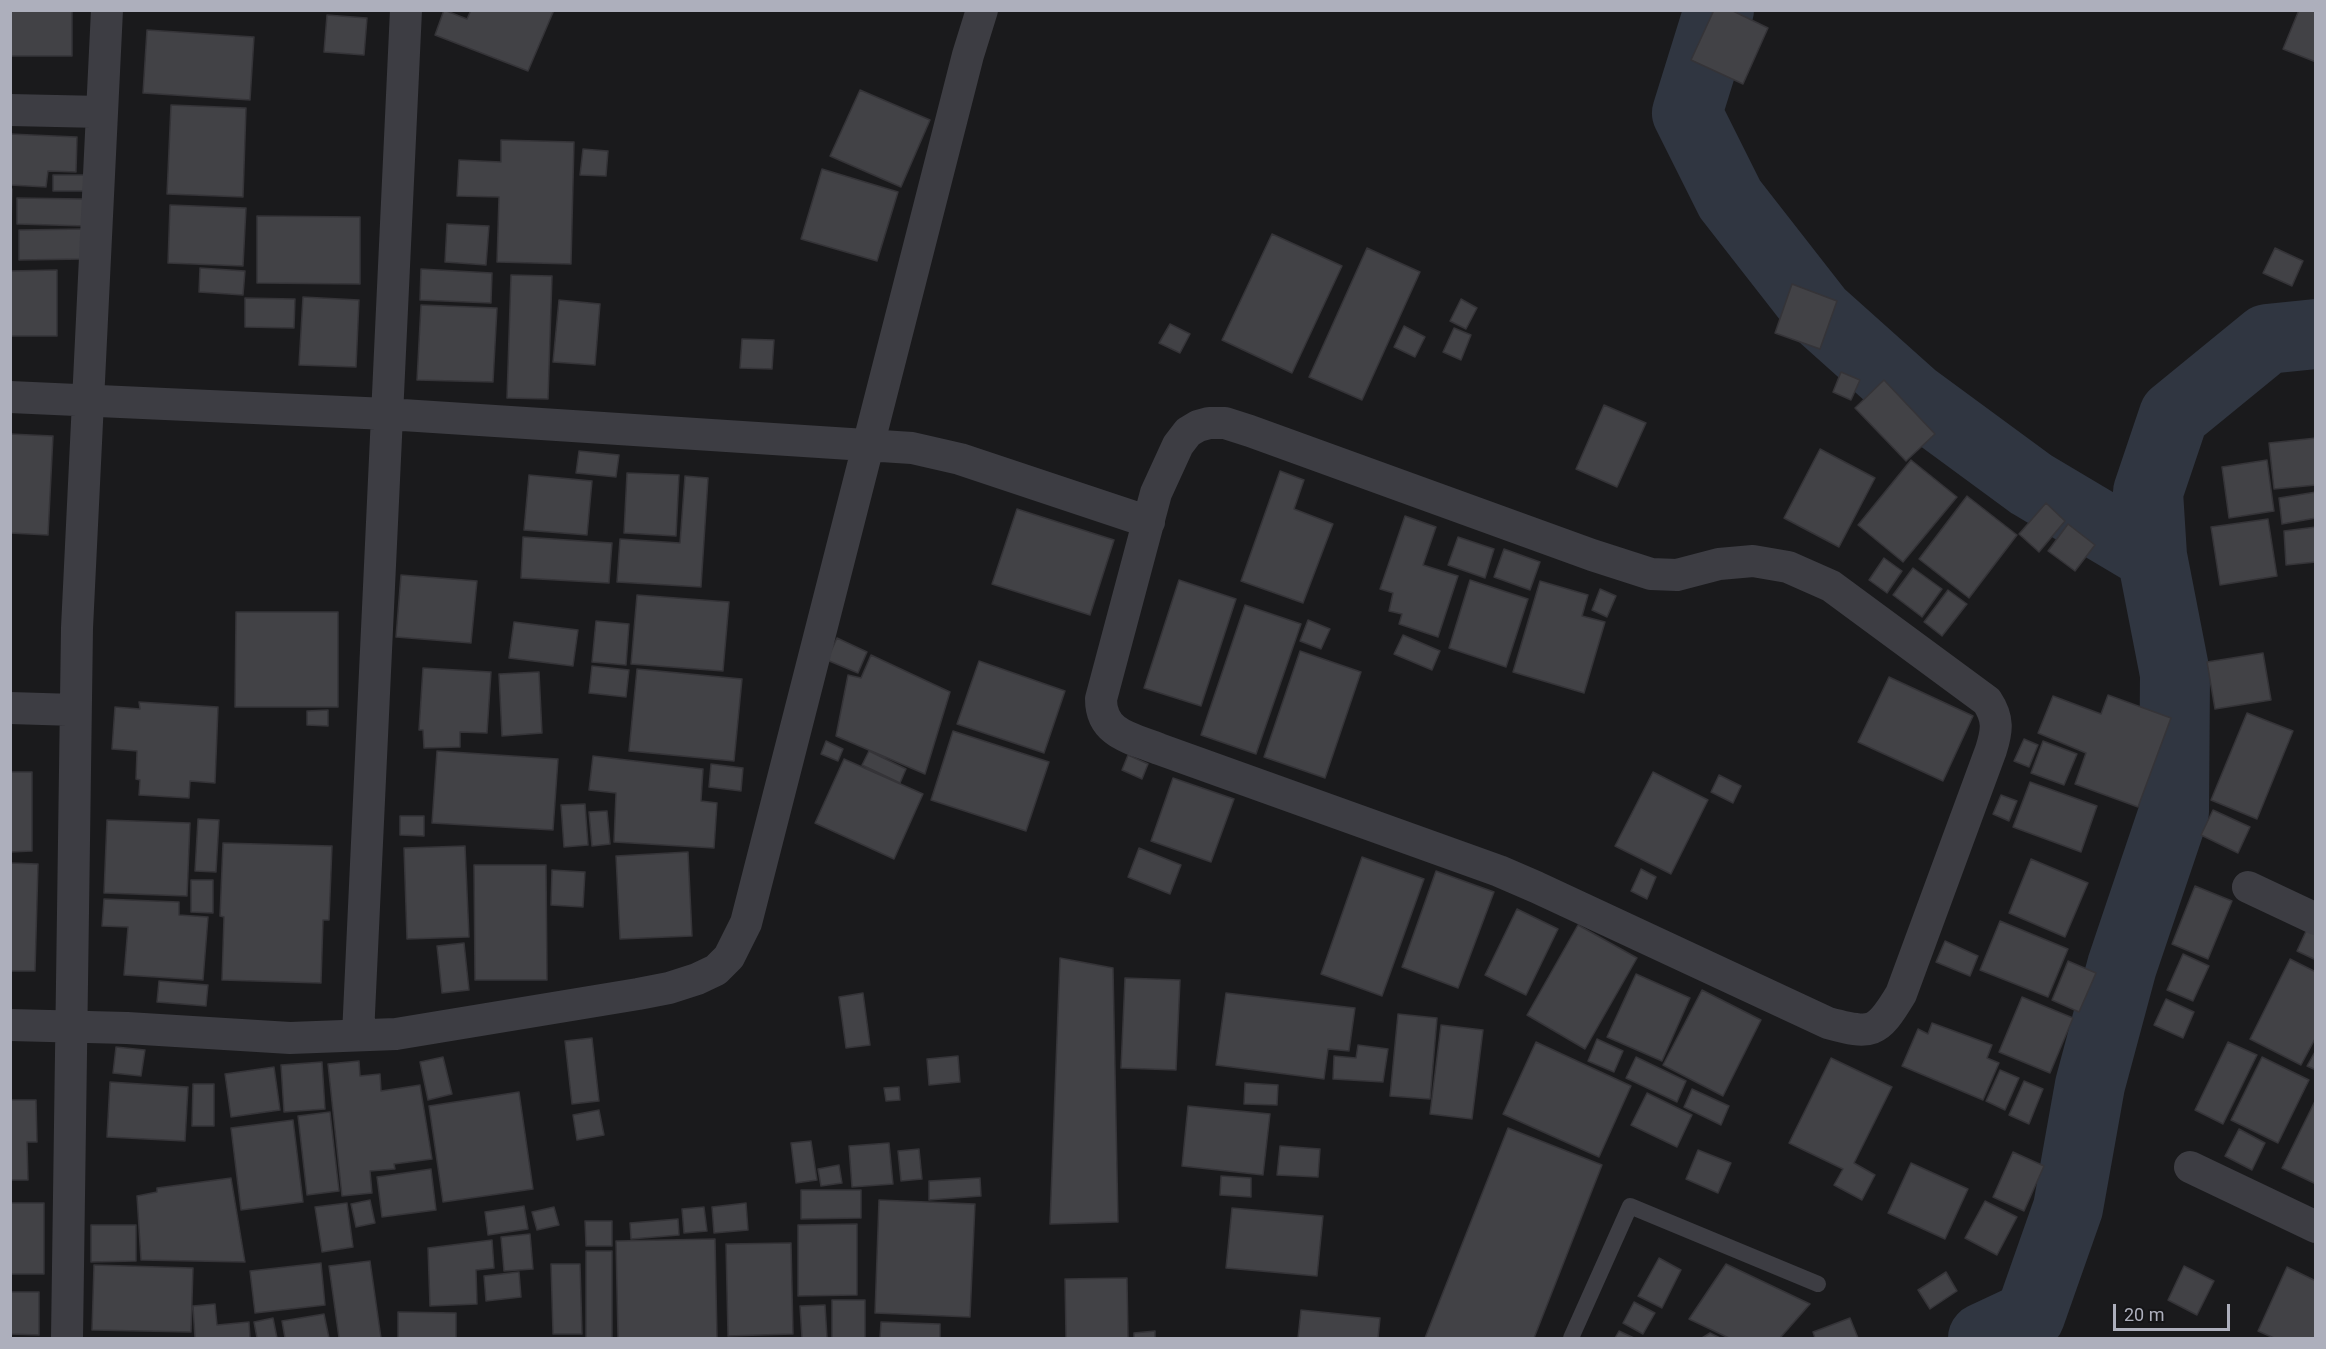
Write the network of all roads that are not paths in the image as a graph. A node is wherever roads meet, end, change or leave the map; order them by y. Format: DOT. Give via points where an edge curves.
graph roads {
  1 [pos="107,10"];
  2 [pos="406,10"];
  3 [pos="982,10"];
  4 [pos="10,110"];
  5 [pos="102,112"];
  6 [pos="10,397"];
  7 [pos="88,400"];
  8 [pos="387,414"];
  9 [pos="868,446"];
  10 [pos="1149,522"];
  11 [pos="10,708"];
  12 [pos="75,710"];
  13 [pos="2248,888"];
  14 [pos="2316,919"];
  15 [pos="10,1025"];
  16 [pos="71,1026"];
  17 [pos="358,1035"];
  18 [pos="2190,1167"];
  19 [pos="2316,1227"];
  20 [pos="1818,1284"];
  21 [pos="67,1338"];
  22 [pos="1571,1338"];
  1 -- 5 [label="street"];
  2 -- 8 [label="street"];
  3 -- 9 [label="street"];
  4 -- 5 [label="street"];
  5 -- 7 [label="street"];
  6 -- 7 [label="street"];
  7 -- 8 [label="street"];
  7 -- 12 [label="street"];
  8 -- 9 [label="street"];
  8 -- 17 [label="street"];
  9 -- 10 [label="street" via="912,448 960,459"];
  9 -- 17 [label="street" via="746,923 729,957 716,970 669,988 396,1034"];
  10 -- 10 [label="street" via="1156,493 1183,438 1198,426 1225,423 1651,574 1677,575 1719,564 1753,561 1788,567 1831,586 1987,701 1997,719 1991,750 1893,1007 1875,1028 1854,1030 1827,1023 1518,879 1113,729 1105,722 1101,699"];
  11 -- 12 [label="street"];
  12 -- 16 [label="street"];
  13 -- 14 [label="street"];
  15 -- 16 [label="street"];
  16 -- 17 [label="street" via="290,1038"];
  16 -- 21 [label="street"];
  18 -- 19 [label="street"];
  20 -- 22 [label="lane" via="1630,1206"];
}
